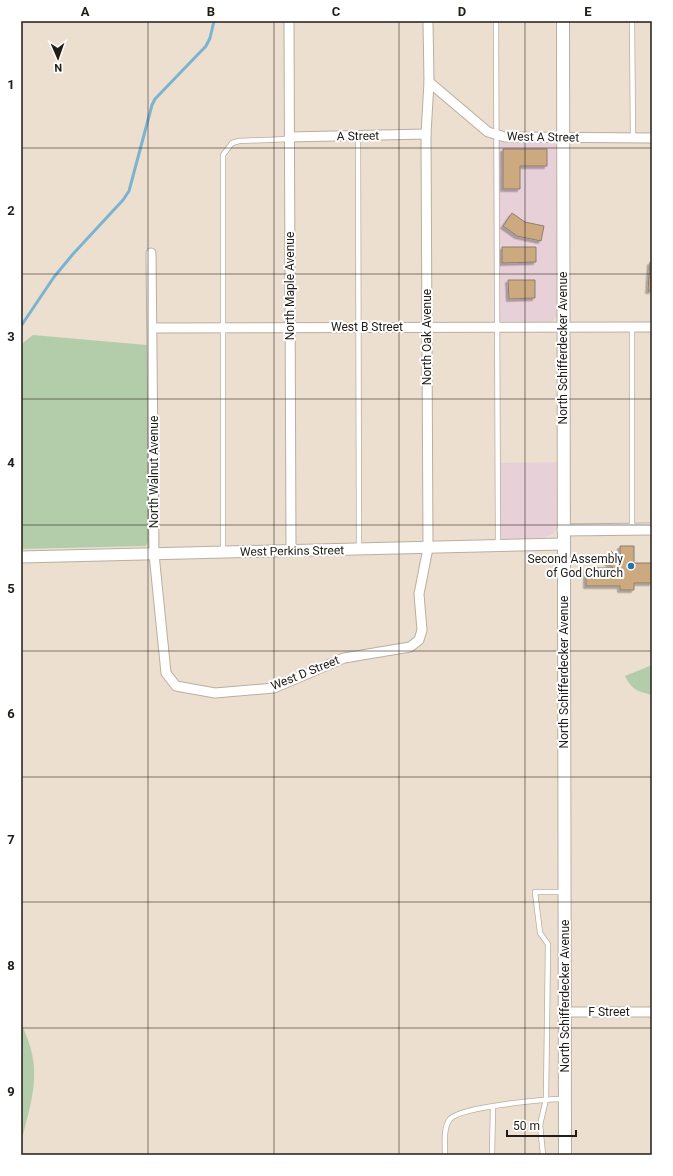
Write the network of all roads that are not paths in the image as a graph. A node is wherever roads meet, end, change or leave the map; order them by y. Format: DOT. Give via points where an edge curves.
graph roads {
  1 [pos="288,21"];
  2 [pos="428,21"];
  3 [pos="496,21"];
  4 [pos="562,21"];
  5 [pos="632,21"];
  6 [pos="429,82"];
  7 [pos="426,134"];
  8 [pos="496,135"];
  9 [pos="358,136"];
  10 [pos="289,138"];
  11 [pos="563,138"];
  12 [pos="633,138"];
  13 [pos="652,138"];
  14 [pos="151,254"];
  15 [pos="290,327"];
  16 [pos="360,327"];
  17 [pos="427,327"];
  18 [pos="497,327"];
  19 [pos="563,327"];
  20 [pos="632,327"];
  21 [pos="652,327"];
  22 [pos="153,328"];
  23 [pos="223,328"];
  24 [pos="652,529"];
  25 [pos="563,530"];
  26 [pos="632,530"];
  27 [pos="563,544"];
  28 [pos="498,546"];
  29 [pos="428,548"];
  30 [pos="359,549"];
  31 [pos="291,551"];
  32 [pos="223,552"];
  33 [pos="154,554"];
  34 [pos="21,557"];
  35 [pos="410,647"];
  36 [pos="176,686"];
  37 [pos="565,892"];
  38 [pos="566,1012"];
  39 [pos="652,1012"];
  40 [pos="546,1099"];
  41 [pos="565,1099"];
  42 [pos="493,1107"];
  43 [pos="566,1152"];
  44 [pos="445,1155"];
  45 [pos="492,1155"];
  46 [pos="544,1155"];
  1 -- 10 [label="street, North Maple Avenue"];
  2 -- 6 [label="street, North Oak Avenue"];
  3 -- 8 [label="lane"];
  4 -- 11 [label="main road, North Schifferdecker Avenue"];
  5 -- 12 [label="lane"];
  6 -- 7 [label="street, North Oak Avenue"];
  6 -- 8 [label="street, West A Street" via="441,95 488,132"];
  7 -- 9 [label="street, A Street"];
  7 -- 17 [label="street, North Oak Avenue"];
  8 -- 11 [label="street, West A Street"];
  8 -- 18 [label="lane"];
  9 -- 10 [label="street, A Street"];
  9 -- 16 [label="lane"];
  10 -- 15 [label="street, North Maple Avenue"];
  10 -- 23 [label="lane" via="239,141 232,143 223,156"];
  11 -- 12 [label="street, West A Street"];
  11 -- 19 [label="main road, North Schifferdecker Avenue"];
  12 -- 13 [label="street, West A Street"];
  14 -- 22 [label="street, North Walnut Avenue"];
  15 -- 16 [label="street, West B Street"];
  15 -- 23 [label="street, West B Street"];
  15 -- 31 [label="street, North Maple Avenue"];
  16 -- 17 [label="street, West B Street"];
  16 -- 30 [label="lane"];
  17 -- 18 [label="street, West B Street"];
  17 -- 29 [label="street, North Oak Avenue"];
  18 -- 19 [label="street, West B Street"];
  18 -- 28 [label="lane"];
  19 -- 20 [label="street, West B Street"];
  19 -- 25 [label="main road, North Schifferdecker Avenue"];
  20 -- 21 [label="street, West B Street"];
  20 -- 26 [label="lane"];
  22 -- 23 [label="street, West B Street"];
  22 -- 33 [label="street, North Walnut Avenue"];
  23 -- 32 [label="lane"];
  24 -- 26 [label="street"];
  25 -- 26 [label="street"];
  25 -- 27 [label="main road, North Schifferdecker Avenue"];
  27 -- 28 [label="street, West Perkins Street"];
  27 -- 37 [label="main road, North Schifferdecker Avenue"];
  28 -- 29 [label="street, West Perkins Street"];
  29 -- 30 [label="street, West Perkins Street"];
  29 -- 35 [label="street, North Oak Avenue" via="419,594 422,630 419,640"];
  30 -- 31 [label="street, West Perkins Street"];
  31 -- 32 [label="street, West Perkins Street"];
  32 -- 33 [label="street, West Perkins Street"];
  33 -- 34 [label="street, West Perkins Street"];
  33 -- 36 [label="street, North Walnut Avenue" via="166,673"];
  35 -- 36 [label="street, West D Street" via="344,658 274,688 215,693"];
  37 -- 38 [label="main road, North Schifferdecker Avenue"];
  37 -- 40 [label="lane" via="535,892 540,933 548,944"];
  38 -- 39 [label="street, F Street"];
  38 -- 41 [label="main road, North Schifferdecker Avenue"];
  40 -- 41 [label="lane"];
  40 -- 42 [label="lane"];
  40 -- 46 [label="lane" via="540,1125"];
  41 -- 43 [label="main road, North Schifferdecker Avenue"];
  42 -- 44 [label="lane" via="469,1110 450,1119 446,1128"];
  42 -- 45 [label="lane"];
}
